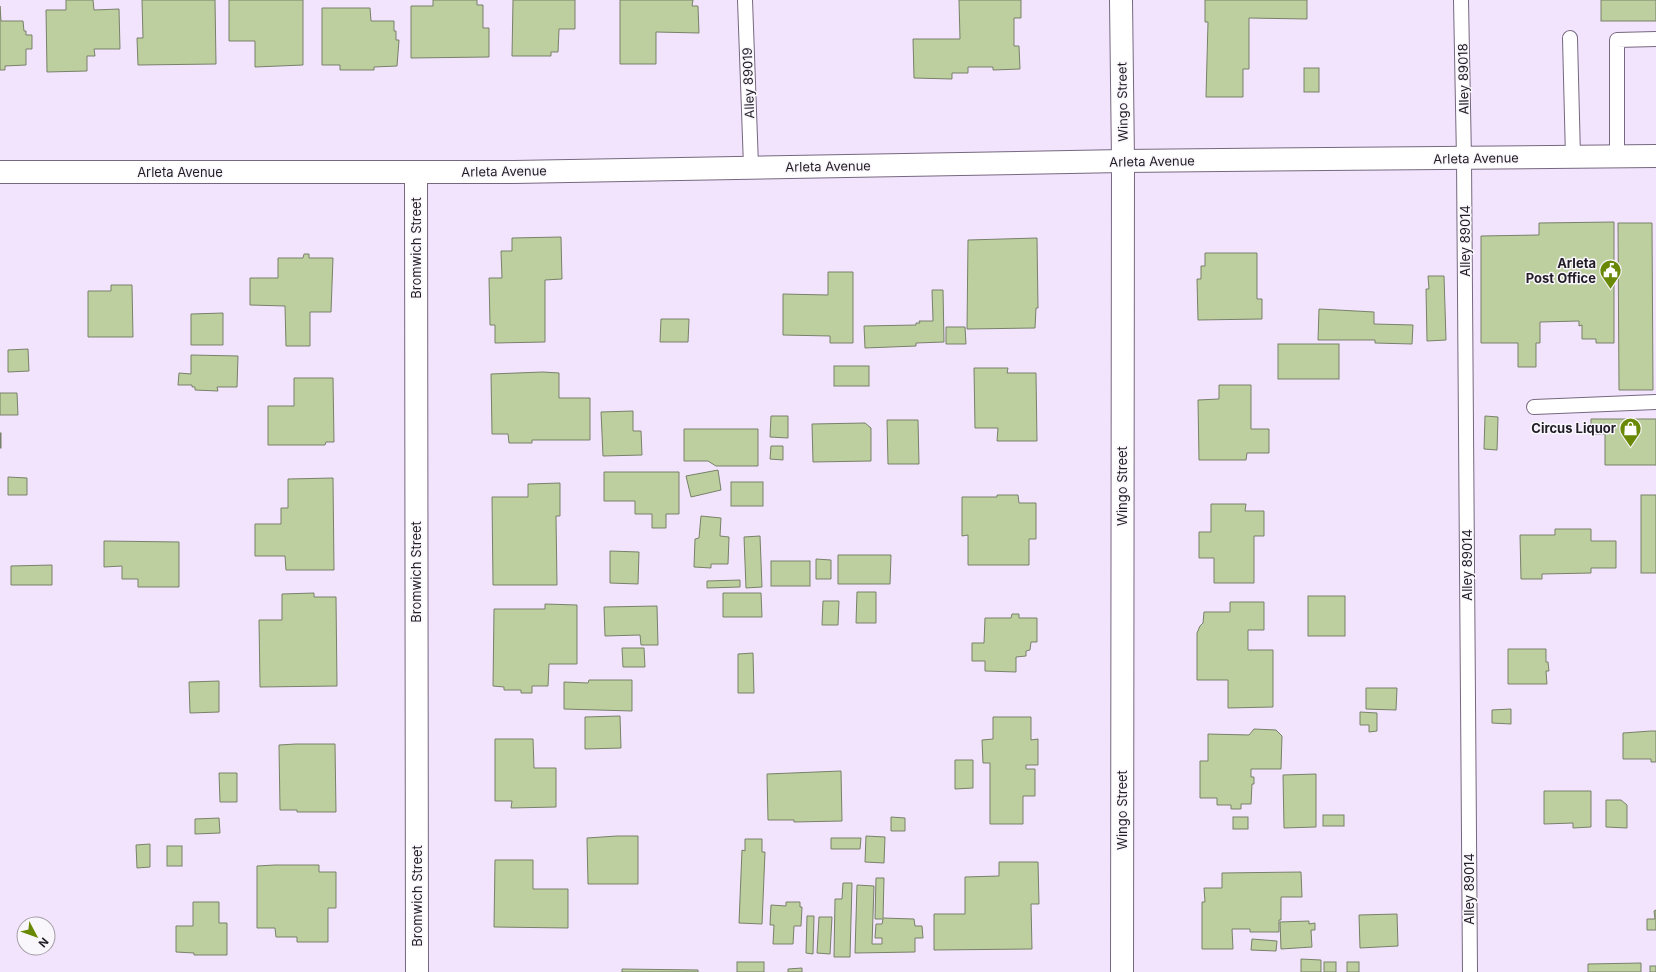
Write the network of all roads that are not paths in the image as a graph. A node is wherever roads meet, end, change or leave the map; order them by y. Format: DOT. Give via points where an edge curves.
graph roads {
  1 [pos="745,0"];
  2 [pos="1121,0"];
  3 [pos="1461,0"];
  4 [pos="1570,38"];
  5 [pos="1656,39"];
  6 [pos="1617,156"];
  7 [pos="1656,156"];
  8 [pos="1573,157"];
  9 [pos="1464,159"];
  10 [pos="1123,161"];
  11 [pos="751,166"];
  12 [pos="0,172"];
  13 [pos="416,172"];
  14 [pos="1656,402"];
  15 [pos="1534,407"];
  16 [pos="417,972"];
  17 [pos="1122,972"];
  18 [pos="1470,972"];
  1 -- 11 [label="lane, Alley 89019"];
  2 -- 10 [label="street, Wingo Street"];
  3 -- 9 [label="lane, Alley 89018"];
  4 -- 8 [label="lane"];
  5 -- 6 [label="lane" via="1616,40"];
  6 -- 7 [label="street, Arleta Avenue"];
  6 -- 8 [label="street, Arleta Avenue"];
  8 -- 9 [label="street, Arleta Avenue"];
  9 -- 10 [label="street, Arleta Avenue"];
  9 -- 18 [label="lane, Alley 89014"];
  10 -- 11 [label="street, Arleta Avenue"];
  10 -- 17 [label="street, Wingo Street"];
  11 -- 13 [label="street, Arleta Avenue"];
  12 -- 13 [label="street, Arleta Avenue"];
  13 -- 16 [label="street, Bromwich Street"];
  14 -- 15 [label="lane"];
}
